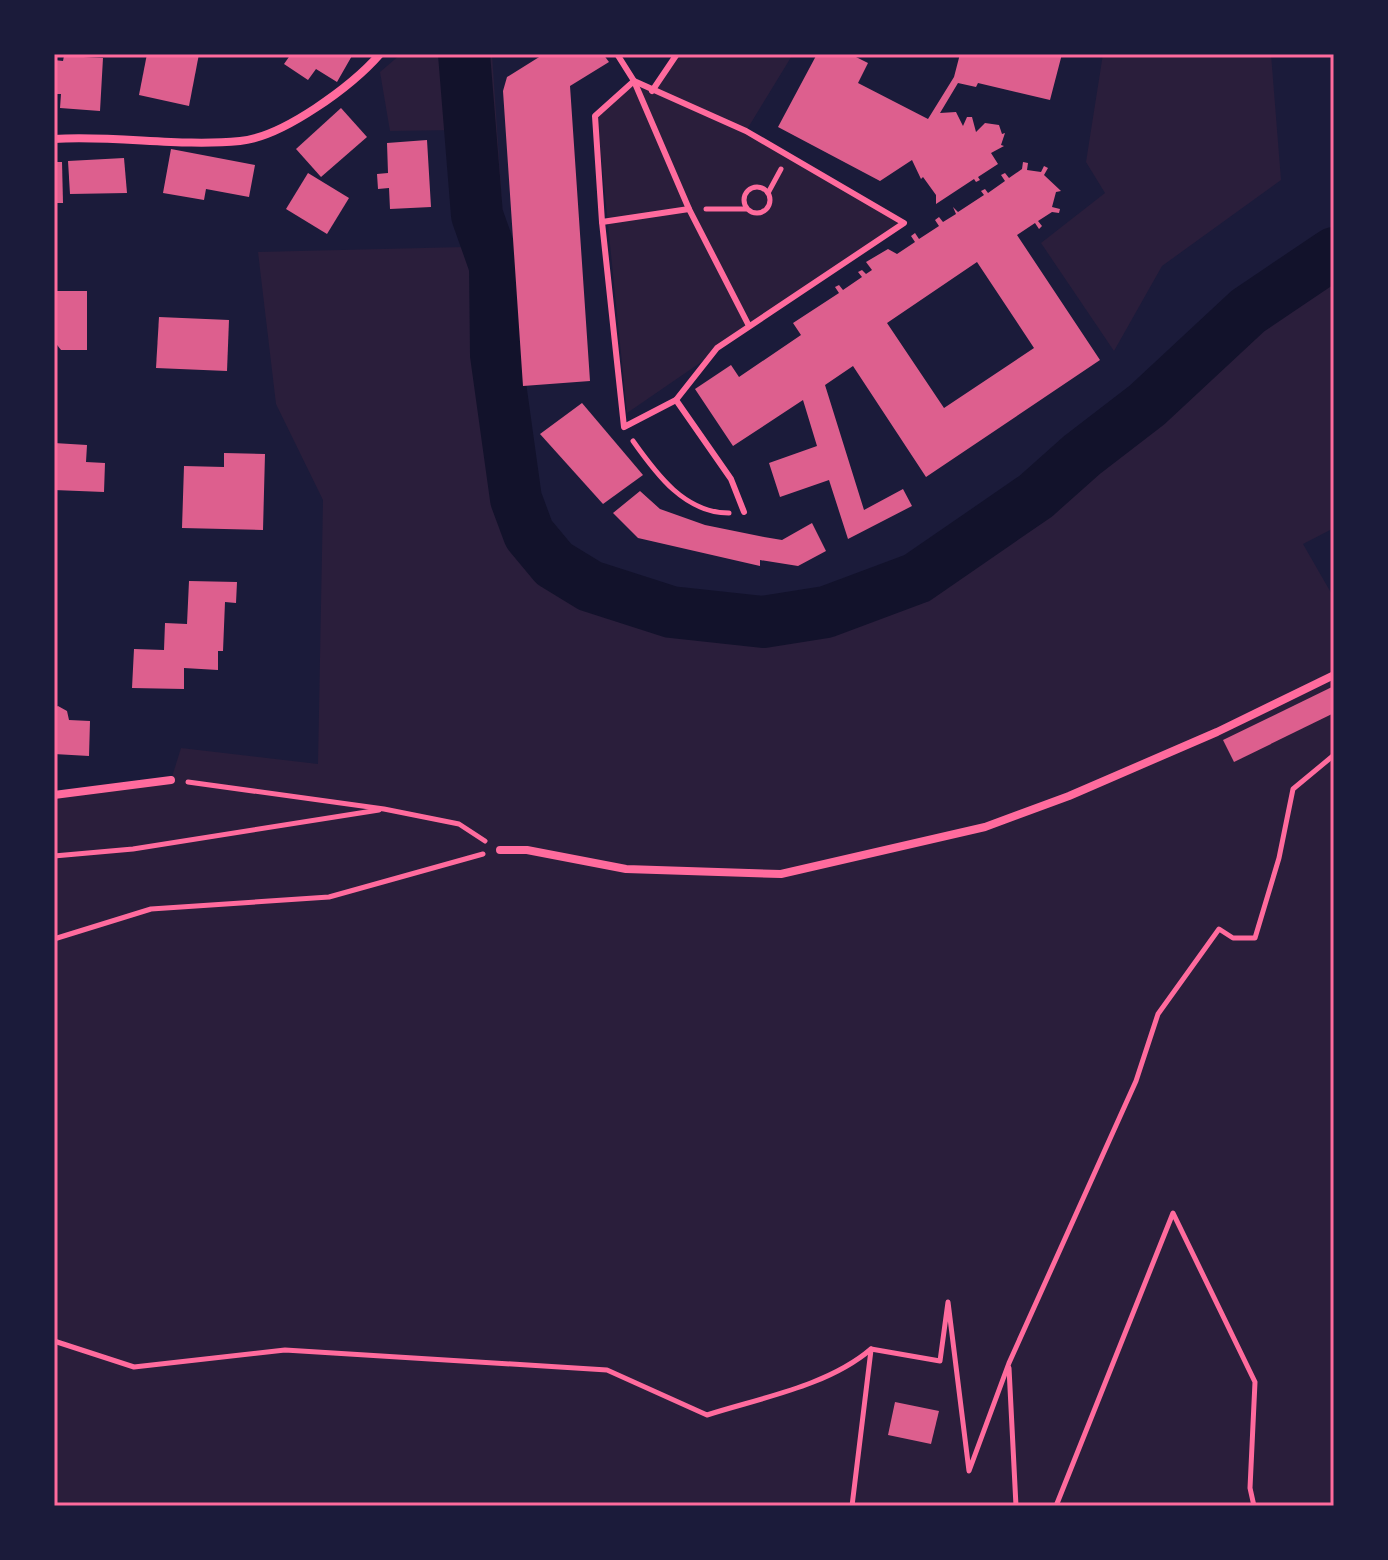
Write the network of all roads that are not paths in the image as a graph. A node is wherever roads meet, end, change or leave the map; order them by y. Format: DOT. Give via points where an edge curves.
graph roads {
  1 [pos="380,54"];
  2 [pos="617,54"];
  3 [pos="677,54"];
  4 [pos="634,81"];
  5 [pos="652,91"];
  6 [pos="54,139"];
  7 [pos="689,209"];
  8 [pos="602,222"];
  9 [pos="749,326"];
  10 [pos="676,400"];
  11 [pos="744,512"];
  12 [pos="1334,675"];
  13 [pos="171,780"];
  14 [pos="54,795"];
  15 [pos="500,850"];
  1 -- 6 [label="street" via="283,128 242,141"];
  2 -- 4 [label="lane"];
  3 -- 5 [label="lane"];
  4 -- 5 [label="lane"];
  4 -- 7 [label="lane"];
  4 -- 8 [label="lane" via="595,116"];
  5 -- 9 [label="lane" via="746,131 904,223"];
  7 -- 8 [label="lane"];
  7 -- 9 [label="lane"];
  8 -- 10 [label="lane" via="624,427"];
  9 -- 10 [label="lane" via="717,348"];
  10 -- 11 [label="lane" via="731,479"];
  12 -- 15 [label="street" via="1217,732 985,827 781,874 626,869 527,850"];
  13 -- 14 [label="street"];
}
